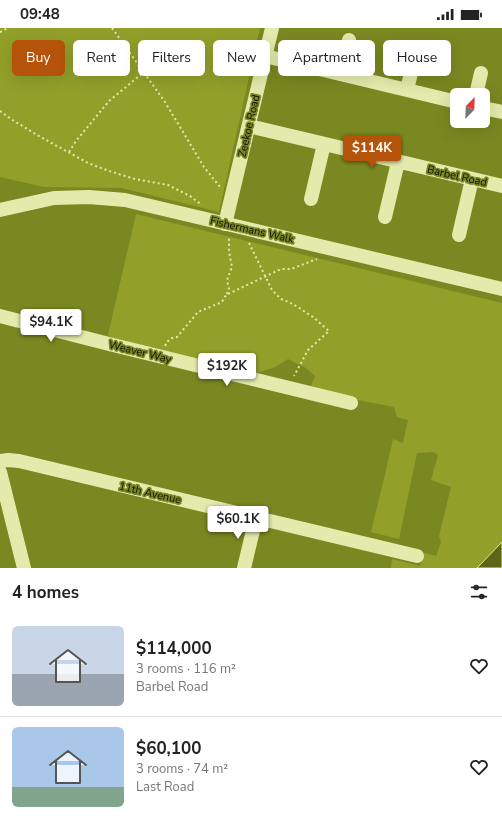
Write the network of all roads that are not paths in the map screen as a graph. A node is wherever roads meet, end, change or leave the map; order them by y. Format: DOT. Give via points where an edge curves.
graph roads {
  1 [pos="272,28"];
  2 [pos="269,40"];
  3 [pos="481,73"];
  4 [pos="261,76"];
  5 [pos="349,76"];
  6 [pos="410,76"];
  7 [pos="478,88"];
  8 [pos="407,90"];
  9 [pos="450,100"];
  10 [pos="490,109"];
  11 [pos="502,112"];
  12 [pos="249,126"];
  13 [pos="324,144"];
  14 [pos="398,162"];
  15 [pos="472,179"];
  16 [pos="502,186"];
  17 [pos="311,199"];
  18 [pos="0,210"];
  19 [pos="385,217"];
  20 [pos="227,228"];
  21 [pos="459,235"];
  22 [pos="502,289"];
  23 [pos="0,316"];
  24 [pos="351,403"];
  25 [pos="0,461"];
  26 [pos="0,472"];
  27 [pos="256,518"];
  28 [pos="417,556"];
  29 [pos="24,568"];
  30 [pos="244,568"];
  1 -- 2 [label="street, Zeekoe Road"];
  3 -- 7 [label="street"];
  4 -- 12 [label="street, Zeekoe Road"];
  5 -- 8 [label="street"];
  6 -- 8 [label="street"];
  8 -- 9 [label="street"];
  10 -- 11 [label="street"];
  12 -- 13 [label="street, Barbel Road"];
  12 -- 20 [label="street, Zeekoe Road"];
  13 -- 14 [label="street, Barbel Road"];
  13 -- 17 [label="street"];
  14 -- 15 [label="street, Barbel Road"];
  14 -- 19 [label="street"];
  15 -- 16 [label="street, Barbel Road"];
  15 -- 21 [label="street"];
  18 -- 20 [label="street, Fishermans Walk" via="54,198 89,197 125,200"];
  20 -- 22 [label="street, Fishermans Walk"];
  23 -- 24 [label="street, Weaver Way"];
  25 -- 27 [label="street, 11th Avenue" via="19,461"];
  26 -- 29 [label="street"];
  27 -- 28 [label="street, 11th Avenue"];
  27 -- 30 [label="street"];
}
